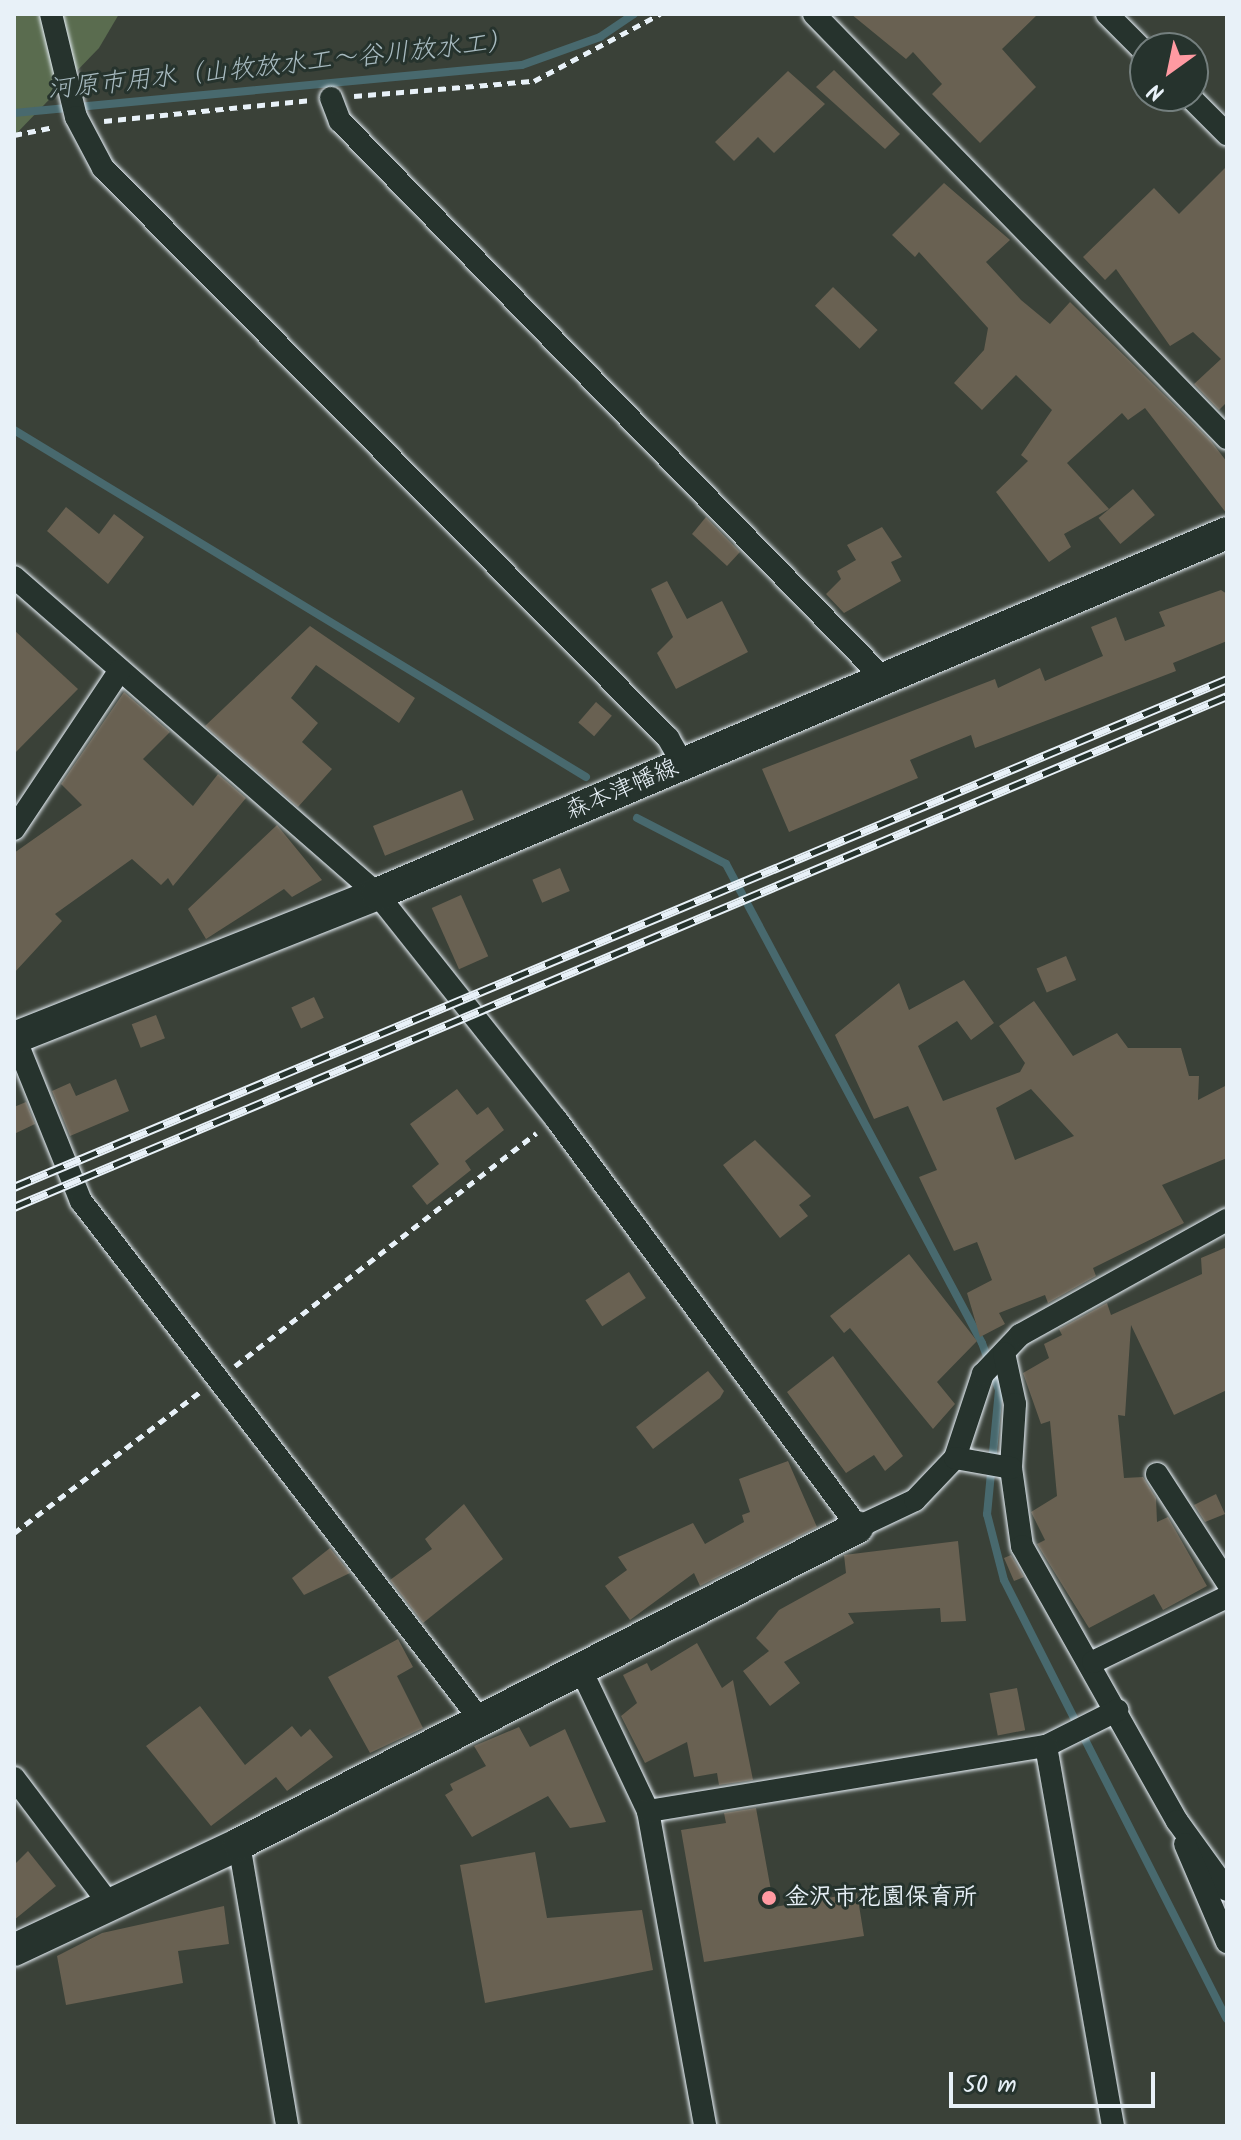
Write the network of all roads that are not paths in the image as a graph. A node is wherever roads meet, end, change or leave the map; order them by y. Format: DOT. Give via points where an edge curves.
graph roads {
  1 [pos="51,14"];
  2 [pos="814,14"];
  3 [pos="1107,14"];
  4 [pos="1129,36"];
  5 [pos="331,98"];
  6 [pos="1205,112"];
  7 [pos="1227,134"];
  8 [pos="1227,438"];
  9 [pos="1227,533"];
  10 [pos="15,580"];
  11 [pos="120,670"];
  12 [pos="884,679"];
  13 [pos="683,764"];
  14 [pos="14,829"];
  15 [pos="377,894"];
  16 [pos="18,1032"];
  17 [pos="1227,1220"];
  18 [pos="995,1363"];
  19 [pos="955,1458"];
  20 [pos="998,1465"];
  21 [pos="1157,1474"];
  22 [pos="858,1527"];
  23 [pos="1227,1582"];
  24 [pos="1227,1597"];
  25 [pos="1093,1662"];
  26 [pos="582,1672"];
  27 [pos="1118,1710"];
  28 [pos="482,1722"];
  29 [pos="1046,1746"];
  30 [pos="14,1778"];
  31 [pos="648,1811"];
  32 [pos="1177,1821"];
  33 [pos="239,1844"];
  34 [pos="1227,1890"];
  35 [pos="110,1905"];
  36 [pos="1227,1942"];
  37 [pos="14,1950"];
  38 [pos="287,2126"];
  39 [pos="705,2126"];
  40 [pos="1113,2126"];
  1 -- 13 [label="street" via="74,108 103,168 668,738"];
  2 -- 8 [label="street"];
  3 -- 4 [label="street"];
  5 -- 12 [label="street" via="340,121"];
  6 -- 7 [label="street"];
  9 -- 12 [label="main road, 森本津幡線"];
  10 -- 11 [label="street"];
  11 -- 14 [label="street"];
  11 -- 15 [label="street"];
  12 -- 13 [label="main road, 森本津幡線"];
  13 -- 15 [label="main road, 森本津幡線"];
  15 -- 16 [label="main road, 森本津幡線"];
  15 -- 22 [label="street" via="556,1119"];
  16 -- 28 [label="street" via="81,1201"];
  17 -- 18 [label="street" via="1099,1287"];
  18 -- 19 [label="street"];
  18 -- 20 [label="street" via="1015,1404"];
  19 -- 20 [label="street"];
  19 -- 22 [label="street" via="915,1500"];
  20 -- 25 [label="street" via="1022,1546"];
  21 -- 23 [label="street"];
  22 -- 26 [label="main road"];
  24 -- 25 [label="street"];
  25 -- 27 [label="street"];
  26 -- 28 [label="main road"];
  26 -- 31 [label="street"];
  27 -- 29 [label="street"];
  27 -- 32 [label="street"];
  28 -- 33 [label="main road"];
  29 -- 31 [label="street"];
  29 -- 40 [label="street"];
  30 -- 35 [label="street"];
  31 -- 39 [label="street"];
  32 -- 34 [label="street"];
  32 -- 36 [label="street"];
  33 -- 35 [label="main road"];
  33 -- 38 [label="street"];
  35 -- 37 [label="main road"];
}
